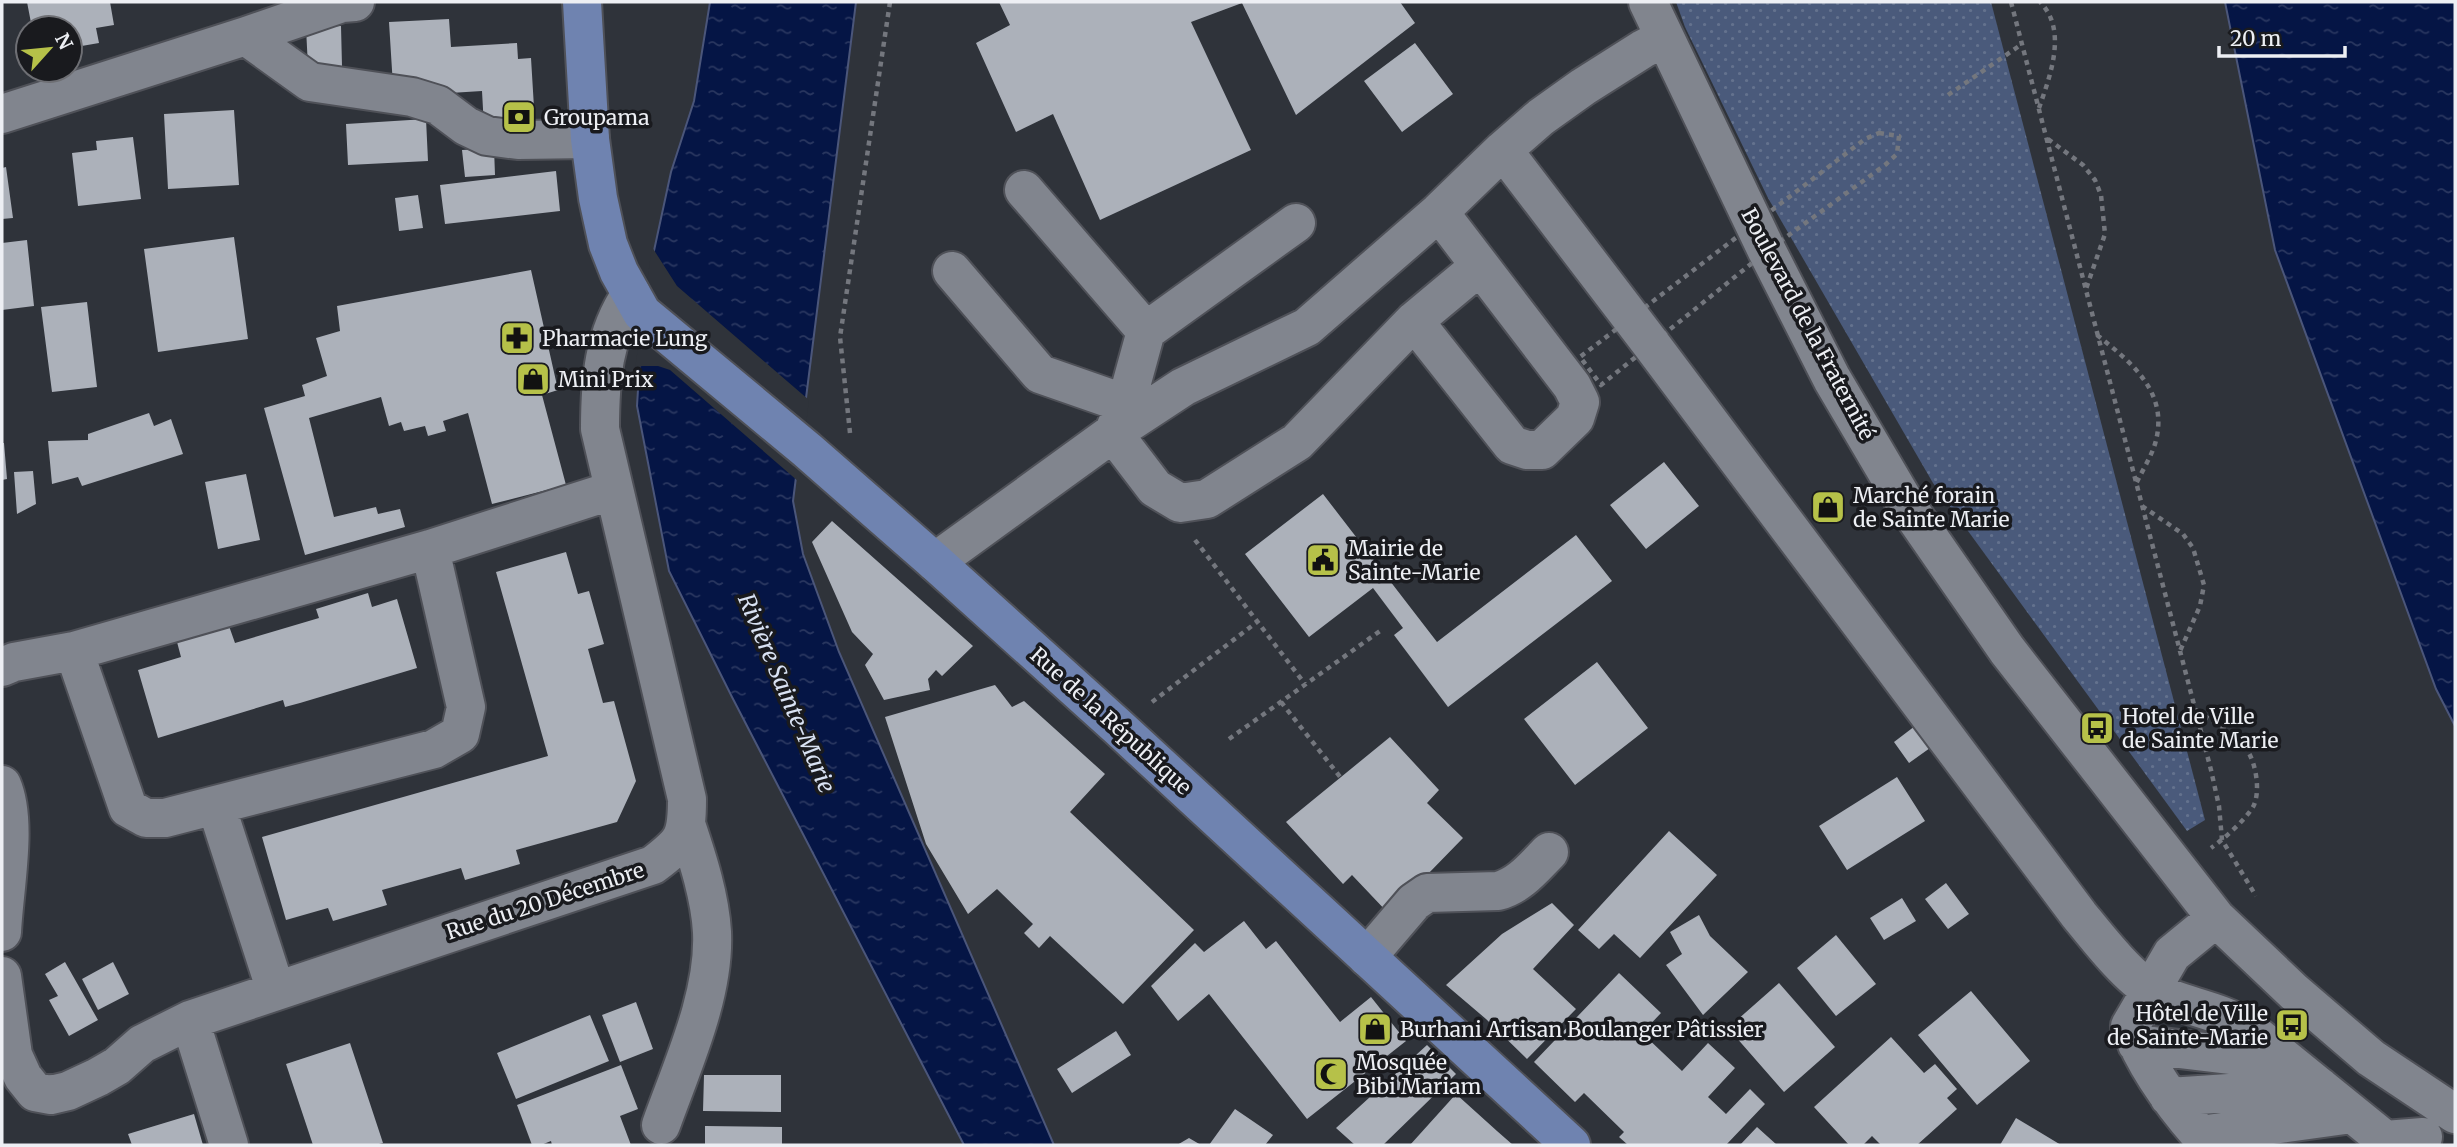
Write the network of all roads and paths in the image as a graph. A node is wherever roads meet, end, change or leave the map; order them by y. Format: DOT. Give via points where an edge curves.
graph roads {
  1 [pos="355,2"];
  2 [pos="582,2"];
  3 [pos="890,2"];
  4 [pos="1648,2"];
  5 [pos="2011,2"];
  6 [pos="2040,2"];
  7 [pos="246,36"];
  8 [pos="1664,38"];
  9 [pos="2022,44"];
  10 [pos="1948,95"];
  11 [pos="2039,109"];
  12 [pos="2,114"];
  13 [pos="2047,138"];
  14 [pos="590,139"];
  15 [pos="1503,150"];
  16 [pos="1024,190"];
  17 [pos="1439,212"];
  18 [pos="1296,223"];
  19 [pos="1480,265"];
  20 [pos="952,271"];
  21 [pos="2086,290"];
  22 [pos="638,305"];
  23 [pos="1414,321"];
  24 [pos="1146,331"];
  25 [pos="2097,335"];
  26 [pos="1119,419"];
  27 [pos="2136,484"];
  28 [pos="1155,488"];
  29 [pos="614,490"];
  30 [pos="856,493"];
  31 [pos="2142,506"];
  32 [pos="430,549"];
  33 [pos="935,562"];
  34 [pos="1257,622"];
  35 [pos="1380,631"];
  36 [pos="74,651"];
  37 [pos="2180,652"];
  38 [pos="2,667"];
  39 [pos="1305,684"];
  40 [pos="1280,702"];
  41 [pos="2195,710"];
  42 [pos="1118,727"];
  43 [pos="1229,739"];
  44 [pos="1341,778"];
  45 [pos="2,785"];
  46 [pos="216,805"];
  47 [pos="687,827"];
  48 [pos="1549,852"];
  49 [pos="2216,918"];
  50 [pos="2,932"];
  51 [pos="1367,957"];
  52 [pos="2,976"];
  53 [pos="2150,989"];
  54 [pos="275,990"];
  55 [pos="190,1020"];
  56 [pos="2137,1044"];
  57 [pos="2288,1062"];
  58 [pos="2320,1087"];
  59 [pos="2169,1097"];
  60 [pos="2454,1113"];
  61 [pos="662,1125"];
  62 [pos="2393,1138"];
  63 [pos="2204,1140"];
  64 [pos="229,1145"];
  65 [pos="1571,1145"];
  1 -- 7 [label="street"];
  2 -- 14 [label="main road"];
  3 -- 30 [label="path" via="840,337"];
  4 -- 8 [label="street, Boulevard de la Fraternité"];
  5 -- 9 [label="path"];
  6 -- 11 [label="path" via="2052,21 2054,38 2052,70"];
  7 -- 12 [label="street"];
  7 -- 14 [label="street" via="310,82 412,97 438,105 487,136"];
  8 -- 15 [label="street" via="1583,87"];
  8 -- 49 [label="street, Boulevard de la Fraternité" via="1832,379 1905,503 2007,650"];
  9 -- 10 [label="path"];
  9 -- 11 [label="path"];
  11 -- 13 [label="path"];
  13 -- 21 [label="path"];
  13 -- 21 [label="path" via="2083,165 2101,195 2105,234"];
  14 -- 22 [label="main road" via="608,244"];
  15 -- 17 [label="street"];
  15 -- 53 [label="street" via="2079,915"];
  16 -- 24 [label="street"];
  17 -- 19 [label="street"];
  17 -- 26 [label="street" via="1307,327"];
  18 -- 24 [label="street"];
  19 -- 23 [label="street"];
  19 -- 23 [label="street" via="1580,402 1575,418 1542,450 1512,445"];
  20 -- 26 [label="street" via="1040,374"];
  21 -- 25 [label="path"];
  22 -- 29 [label="street" via="617,314 600,396 600,429"];
  22 -- 30 [label="main road, Rue de la République"];
  23 -- 28 [label="street" via="1297,442 1207,499 1180,503"];
  24 -- 26 [label="street"];
  25 -- 27 [label="path"];
  25 -- 27 [label="path" via="2132,362 2154,399 2159,419 2155,443"];
  26 -- 28 [label="street"];
  26 -- 33 [label="street"];
  27 -- 31 [label="path"];
  28 -- 34 [label="path"];
  29 -- 32 [label="street"];
  29 -- 47 [label="street" via="687,799"];
  30 -- 33 [label="main road, Rue de la République"];
  31 -- 37 [label="path"];
  31 -- 37 [label="path" via="2183,534 2193,548 2204,585"];
  32 -- 36 [label="street"];
  32 -- 46 [label="street" via="466,707 460,733 433,749"];
  33 -- 42 [label="main road, Rue de la République"];
  34 -- 39 [label="path"];
  34 -- 42 [label="path"];
  35 -- 39 [label="path"];
  36 -- 38 [label="street"];
  36 -- 46 [label="street" via="128,808 146,818 165,818"];
  37 -- 41 [label="path"];
  39 -- 40 [label="path"];
  40 -- 43 [label="path"];
  40 -- 44 [label="path"];
  41 -- 41 [label="path" via="2219,806 2222,840 2254,806 2255,767 2247,749"];
  42 -- 51 [label="main road, Rue de la République"];
  45 -- 50 [label="street" via="11,824"];
  46 -- 54 [label="street"];
  47 -- 54 [label="street, Rue du 20 Décembre" via="677,847 653,865"];
  47 -- 61 [label="street" via="701,869 712,932 709,974"];
  48 -- 51 [label="street" via="1509,888 1427,893"];
  49 -- 53 [label="street" via="2172,954"];
  49 -- 60 [label="street, Boulevard de la Fraternité" via="2371,1058"];
  51 -- 65 [label="main road, Rue de la République"];
  52 -- 55 [label="street, Rue du 20 Décembre" via="13,1055 36,1092 51,1096 98,1077 142,1044"];
  53 -- 56 [label="street" via="2130,1026"];
  53 -- 57 [label="street" via="2234,1019"];
  54 -- 55 [label="street, Rue du 20 Décembre"];
  55 -- 64 [label="street"];
  56 -- 57 [label="street"];
  56 -- 59 [label="street"];
  57 -- 58 [label="street"];
  58 -- 59 [label="street"];
  58 -- 62 [label="street"];
  59 -- 63 [label="street"];
  60 -- 62 [label="street"];
  62 -- 63 [label="street"];
}
